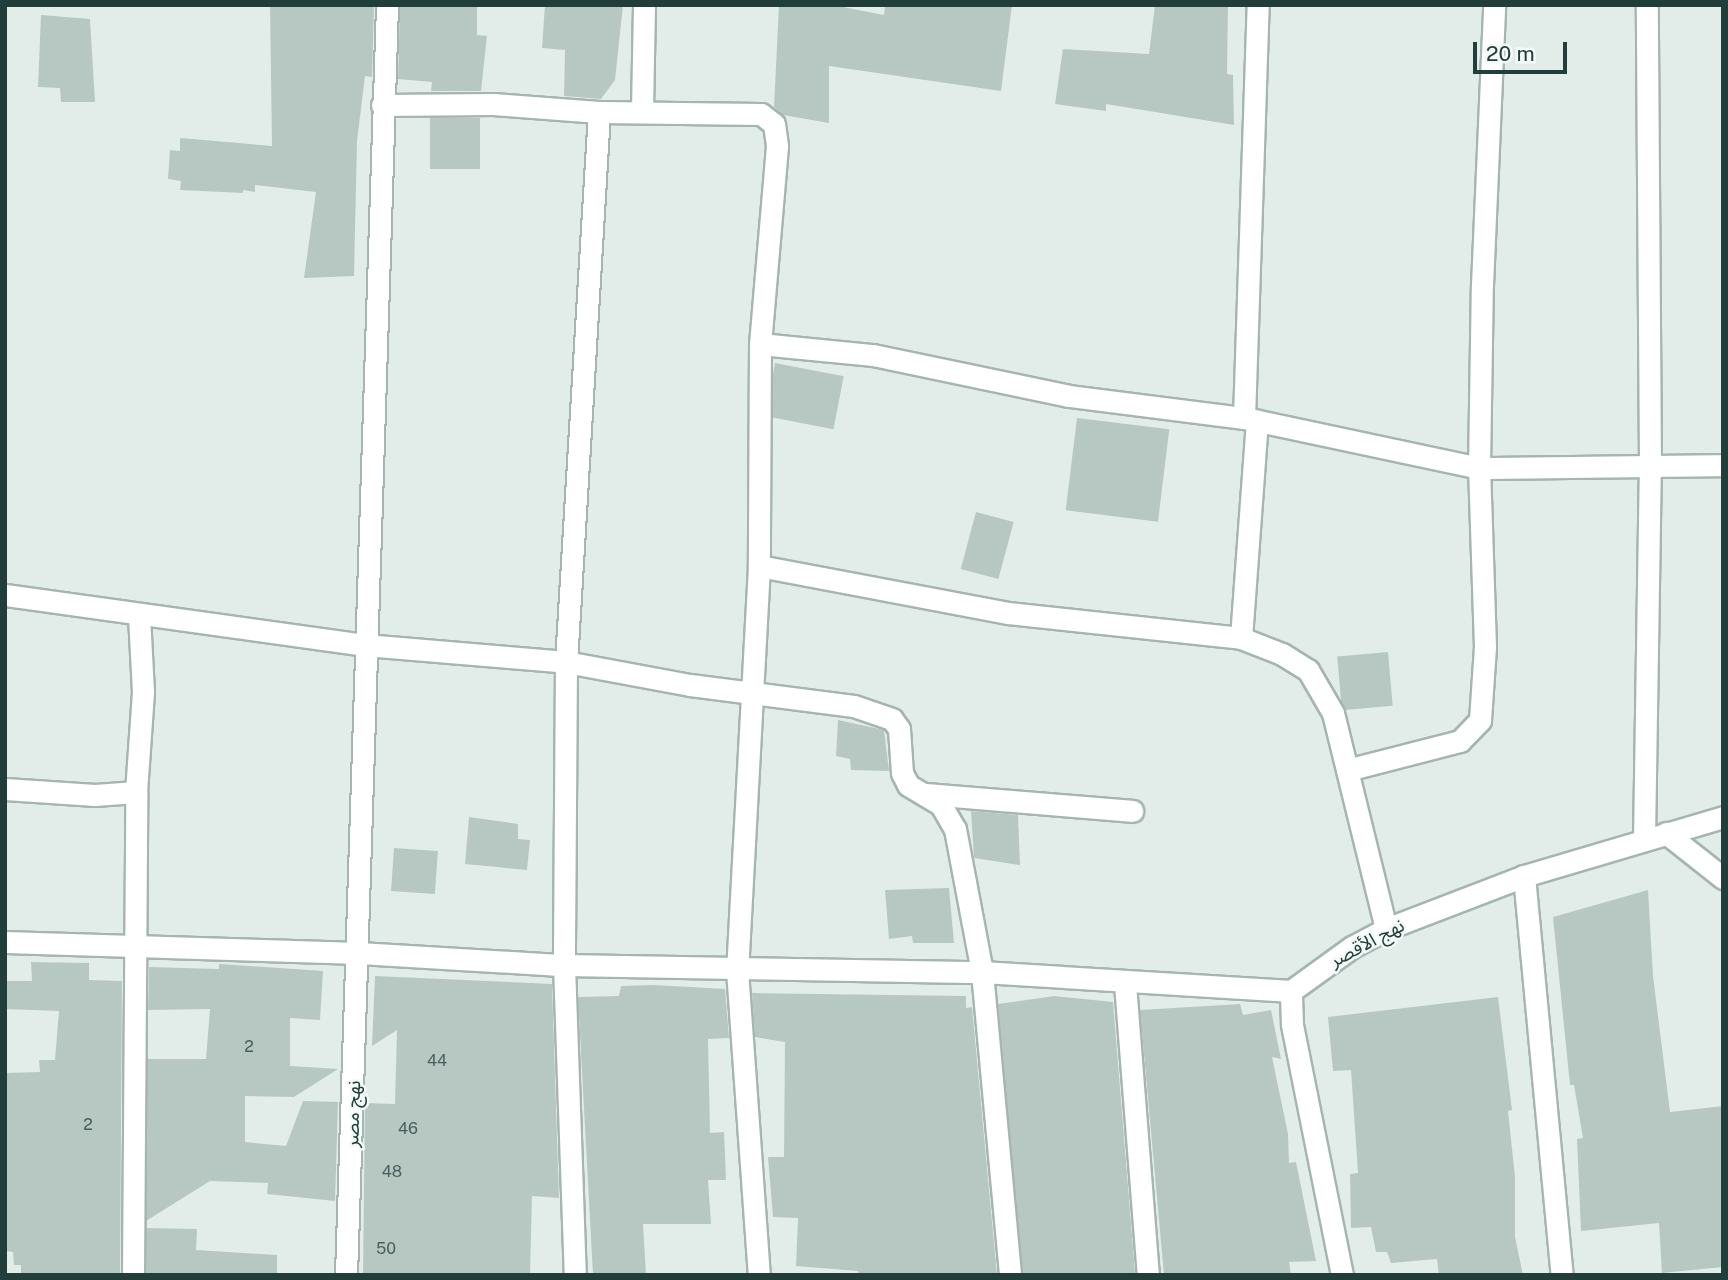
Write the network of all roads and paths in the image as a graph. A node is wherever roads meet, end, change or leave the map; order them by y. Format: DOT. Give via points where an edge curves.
graph roads {
  1 [pos="387,5"];
  2 [pos="644,5"];
  3 [pos="1258,5"];
  4 [pos="1494,5"];
  5 [pos="1647,5"];
  6 [pos="382,105"];
  7 [pos="642,110"];
  8 [pos="599,112"];
  9 [pos="760,344"];
  10 [pos="1250,420"];
  11 [pos="1723,465"];
  12 [pos="1650,466"];
  13 [pos="1479,468"];
  14 [pos="759,566"];
  15 [pos="5,595"];
  16 [pos="139,615"];
  17 [pos="1241,639"];
  18 [pos="365,645"];
  19 [pos="566,662"];
  20 [pos="750,694"];
  21 [pos="1346,771"];
  22 [pos="5,789"];
  23 [pos="136,792"];
  24 [pos="918,793"];
  25 [pos="1132,811"];
  26 [pos="1723,817"];
  27 [pos="1666,833"];
  28 [pos="1644,840"];
  29 [pos="1524,876"];
  30 [pos="1723,878"];
  31 [pos="1386,929"];
  32 [pos="5,942"];
  33 [pos="134,947"];
  34 [pos="359,953"];
  35 [pos="564,965"];
  36 [pos="737,970"];
  37 [pos="982,972"];
  38 [pos="1125,984"];
  39 [pos="1291,991"];
  40 [pos="132,1275"];
  41 [pos="346,1275"];
  42 [pos="575,1275"];
  43 [pos="759,1275"];
  44 [pos="1010,1275"];
  45 [pos="1148,1275"];
  46 [pos="1342,1275"];
  47 [pos="1562,1275"];
  1 -- 6 [label="street, نهج مصر"];
  2 -- 7 [label="street"];
  3 -- 10 [label="street"];
  4 -- 13 [label="street" via="1485,136"];
  5 -- 12 [label="street"];
  6 -- 8 [label="street" via="493,104"];
  6 -- 18 [label="street, نهج مصر"];
  7 -- 8 [label="street"];
  7 -- 9 [label="street" via="761,114 774,124 777,164"];
  8 -- 19 [label="street"];
  9 -- 10 [label="street" via="873,355 1069,396"];
  9 -- 14 [label="street"];
  10 -- 13 [label="street"];
  10 -- 17 [label="street"];
  11 -- 12 [label="street"];
  12 -- 13 [label="street"];
  12 -- 28 [label="street"];
  13 -- 21 [label="street" via="1485,647 1480,720 1460,741"];
  14 -- 17 [label="street" via="1008,613"];
  14 -- 20 [label="street"];
  15 -- 16 [label="street"];
  16 -- 18 [label="street"];
  16 -- 23 [label="street" via="143,692"];
  17 -- 21 [label="street" via="1282,654 1308,670 1333,713"];
  18 -- 19 [label="street"];
  18 -- 34 [label="street, نهج مصر"];
  19 -- 20 [label="street"];
  19 -- 35 [label="street"];
  20 -- 24 [label="street" via="854,706 892,719 901,739 902,773"];
  20 -- 36 [label="street"];
  21 -- 31 [label="street"];
  22 -- 23 [label="street" via="95,795"];
  23 -- 33 [label="street"];
  24 -- 25 [label="street"];
  24 -- 37 [label="street" via="941,805 955,829"];
  26 -- 27 [label="street, نهج الأقصر"];
  27 -- 28 [label="street, نهج الأقصر"];
  27 -- 30 [label="street"];
  28 -- 29 [label="street, نهج الأقصر"];
  29 -- 31 [label="street, نهج الأقصر"];
  29 -- 47 [label="street"];
  31 -- 39 [label="street, نهج الأقصر" via="1352,947"];
  32 -- 33 [label="street"];
  33 -- 34 [label="street"];
  33 -- 40 [label="street"];
  34 -- 35 [label="street"];
  34 -- 41 [label="street, نهج مصر"];
  35 -- 36 [label="street"];
  35 -- 42 [label="street"];
  36 -- 37 [label="street"];
  36 -- 43 [label="street"];
  37 -- 38 [label="street"];
  37 -- 44 [label="street"];
  38 -- 39 [label="street"];
  38 -- 45 [label="street"];
  39 -- 46 [label="street" via="1292,1024"];
}
